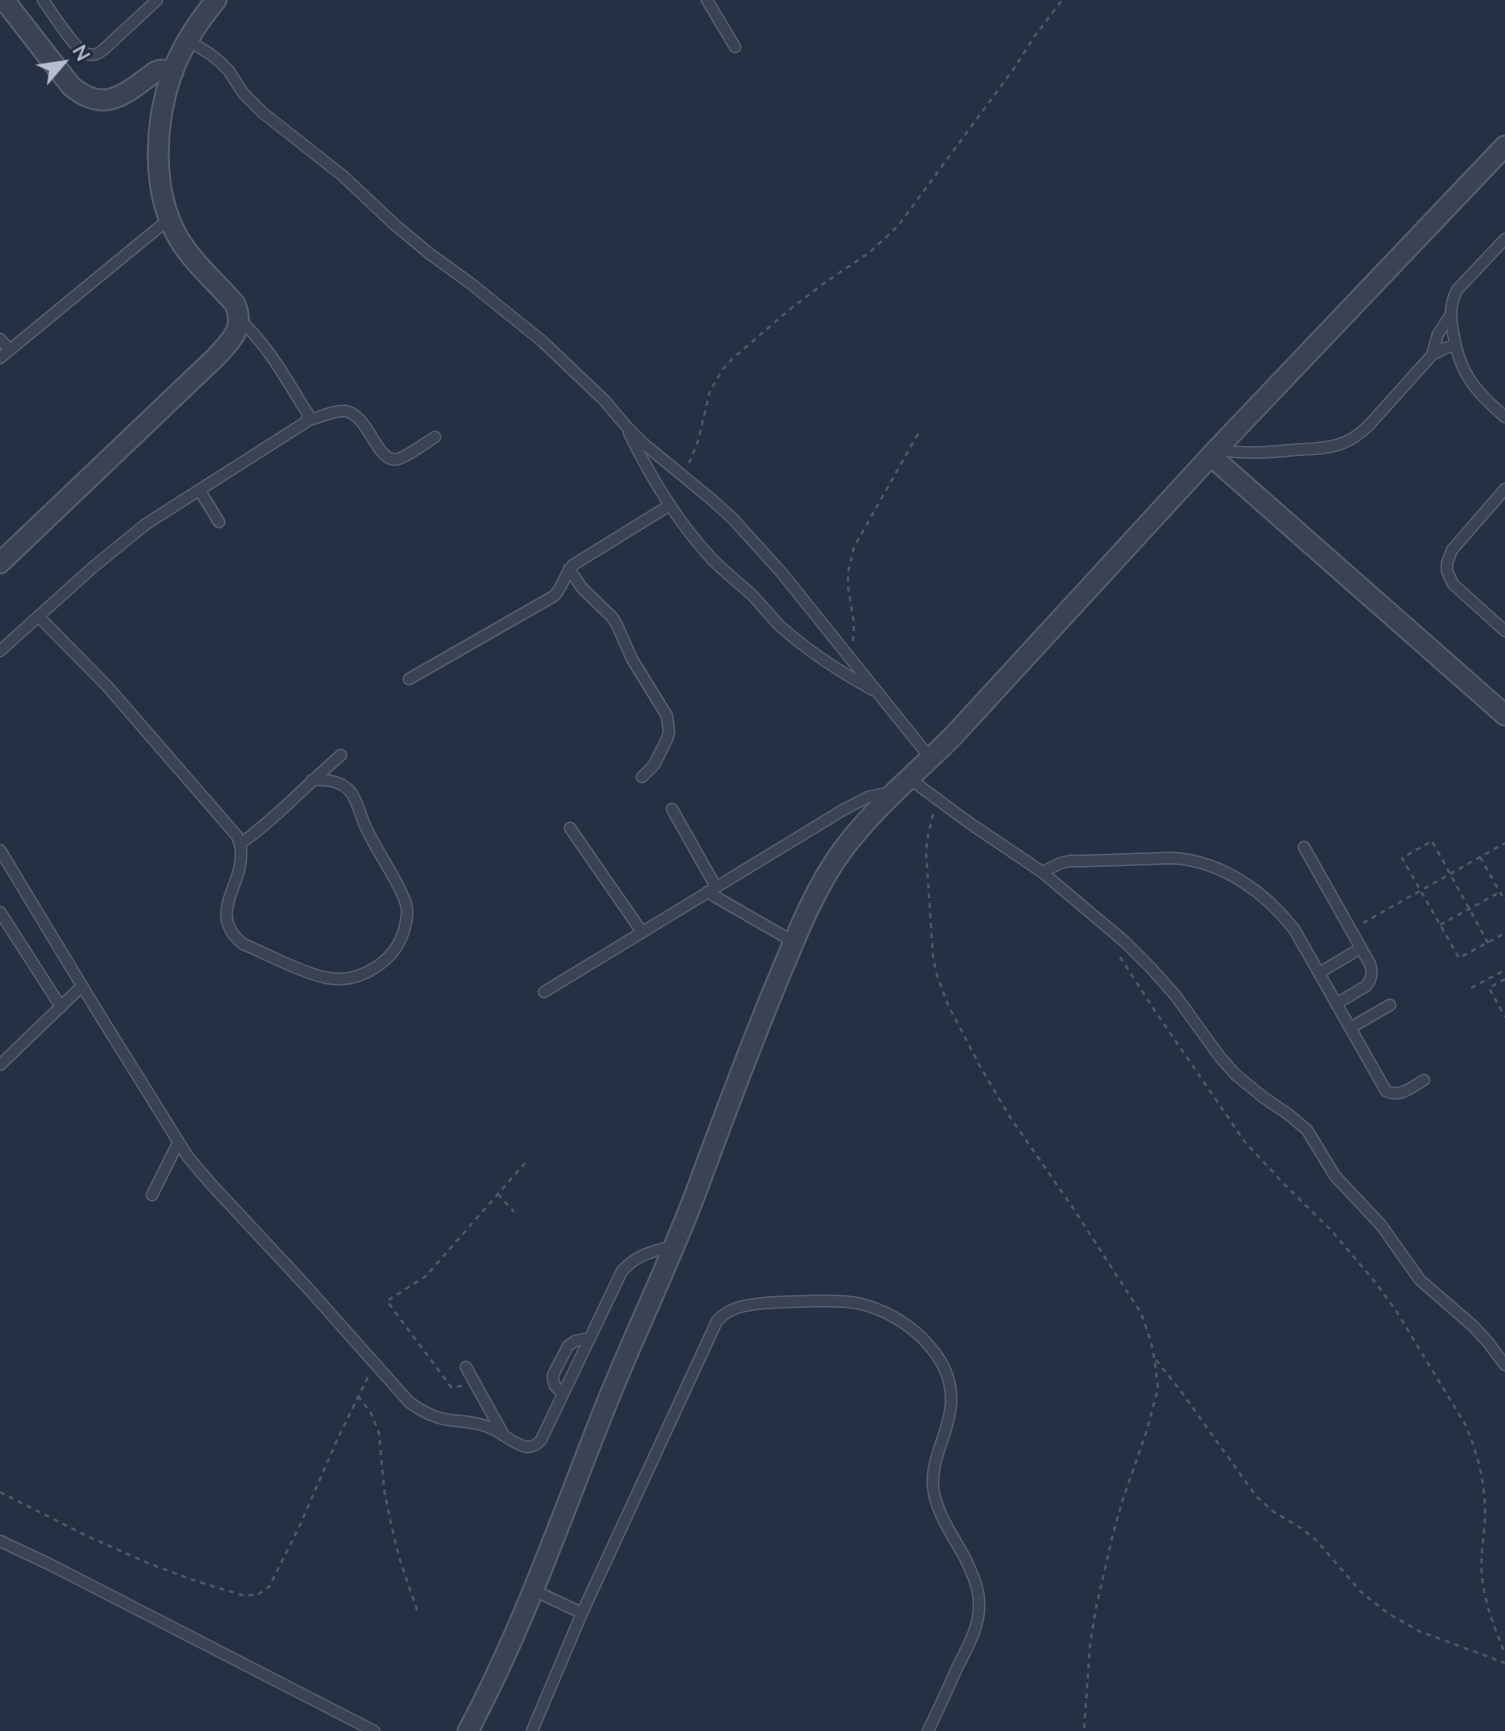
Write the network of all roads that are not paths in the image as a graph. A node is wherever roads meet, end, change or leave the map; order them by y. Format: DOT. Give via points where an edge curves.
graph roads {
  1 [pos="4,0"];
  2 [pos="43,0"];
  3 [pos="216,0"];
  4 [pos="707,0"];
  5 [pos="153,1"];
  6 [pos="188,40"];
  7 [pos="735,47"];
  8 [pos="173,72"];
  9 [pos="1505,146"];
  10 [pos="169,219"];
  11 [pos="1505,239"];
  12 [pos="1450,316"];
  13 [pos="239,319"];
  14 [pos="0,339"];
  15 [pos="1455,346"];
  16 [pos="10,350"];
  17 [pos="1432,355"];
  18 [pos="0,358"];
  19 [pos="1505,417"];
  20 [pos="308,420"];
  21 [pos="626,426"];
  22 [pos="435,437"];
  23 [pos="1214,453"];
  24 [pos="1505,489"];
  25 [pos="200,491"];
  26 [pos="670,505"];
  27 [pos="219,522"];
  28 [pos="0,563"];
  29 [pos="569,569"];
  30 [pos="39,617"];
  31 [pos="1505,631"];
  32 [pos="0,651"];
  33 [pos="408,679"];
  34 [pos="878,693"];
  35 [pos="1505,715"];
  36 [pos="341,755"];
  37 [pos="931,759"];
  38 [pos="642,777"];
  39 [pos="312,780"];
  40 [pos="903,785"];
  41 [pos="672,809"];
  42 [pos="570,828"];
  43 [pos="240,844"];
  44 [pos="1304,847"];
  45 [pos="0,850"];
  46 [pos="1042,872"];
  47 [pos="711,890"];
  48 [pos="0,912"];
  49 [pos="642,932"];
  50 [pos="794,942"];
  51 [pos="1361,948"];
  52 [pos="1319,973"];
  53 [pos="82,986"];
  54 [pos="544,992"];
  55 [pos="1336,1003"];
  56 [pos="1390,1005"];
  57 [pos="61,1007"];
  58 [pos="1350,1028"];
  59 [pos="0,1065"];
  60 [pos="1424,1080"];
  61 [pos="178,1143"];
  62 [pos="152,1195"];
  63 [pos="674,1246"];
  64 [pos="589,1338"];
  65 [pos="1505,1365"];
  66 [pos="466,1367"];
  67 [pos="563,1394"];
  68 [pos="503,1434"];
  69 [pos="0,1541"];
  70 [pos="533,1590"];
  71 [pos="582,1613"];
  72 [pos="374,1731"];
  73 [pos="468,1731"];
  74 [pos="532,1731"];
  75 [pos="928,1731"];
  1 -- 8 [label="street" via="72,86 90,98 111,100 155,72"];
  2 -- 5 [label="lane" via="82,51 93,55"];
  3 -- 6 [label="street"];
  4 -- 7 [label="lane"];
  6 -- 8 [label="street"];
  6 -- 21 [label="lane" via="220,62 263,113 343,176 429,254 542,341"];
  8 -- 10 [label="street" via="162,114 158,167"];
  9 -- 23 [label="street"];
  10 -- 13 [label="street" via="189,254 234,304"];
  10 -- 16 [label="lane"];
  11 -- 12 [label="lane" via="1457,290"];
  12 -- 15 [label="lane"];
  12 -- 17 [label="lane"];
  13 -- 20 [label="lane" via="276,361"];
  13 -- 28 [label="street" via="236,334 217,356"];
  14 -- 16 [label="lane"];
  15 -- 17 [label="lane"];
  15 -- 19 [label="lane" via="1468,380"];
  16 -- 18 [label="lane"];
  17 -- 23 [label="lane" via="1363,431 1344,442 1323,448"];
  20 -- 22 [label="lane" via="338,411 352,413 392,460"];
  20 -- 25 [label="lane"];
  21 -- 26 [label="lane"];
  21 -- 34 [label="lane" via="758,545"];
  23 -- 35 [label="street"];
  23 -- 37 [label="street"];
  24 -- 31 [label="lane" via="1452,550 1447,563 1453,584"];
  25 -- 27 [label="lane"];
  25 -- 30 [label="lane" via="119,545"];
  26 -- 29 [label="lane"];
  26 -- 34 [label="lane" via="712,559 780,625 834,667"];
  29 -- 33 [label="lane" via="554,596"];
  29 -- 38 [label="lane" via="617,625 667,716 667,739"];
  30 -- 32 [label="lane"];
  30 -- 43 [label="lane" via="140,722"];
  34 -- 37 [label="lane"];
  36 -- 39 [label="lane"];
  37 -- 40 [label="street"];
  39 -- 43 [label="lane"];
  39 -- 43 [label="lane" via="331,781 351,792 406,905 401,939 384,961 351,978 330,979 243,944 231,932 226,915 241,862"];
  40 -- 46 [label="lane" via="938,801"];
  40 -- 47 [label="lane" via="855,803"];
  40 -- 50 [label="street" via="841,852"];
  41 -- 47 [label="lane"];
  42 -- 49 [label="lane"];
  44 -- 51 [label="lane"];
  45 -- 53 [label="lane"];
  46 -- 52 [label="lane" via="1070,861 1173,858 1219,869 1279,909"];
  46 -- 65 [label="lane" via="1151,968 1249,1087 1307,1130 1335,1176 1381,1226 1420,1280 1473,1326"];
  47 -- 49 [label="lane"];
  47 -- 50 [label="lane"];
  48 -- 57 [label="lane"];
  49 -- 54 [label="lane"];
  50 -- 63 [label="street"];
  51 -- 52 [label="lane"];
  51 -- 55 [label="lane" via="1372,970 1370,981"];
  52 -- 55 [label="lane"];
  53 -- 57 [label="lane"];
  53 -- 61 [label="lane"];
  55 -- 58 [label="lane"];
  56 -- 58 [label="lane"];
  57 -- 59 [label="lane"];
  58 -- 60 [label="lane" via="1386,1091 1401,1093"];
  61 -- 62 [label="lane"];
  61 -- 68 [label="lane" via="410,1402 439,1418 473,1422"];
  63 -- 64 [label="lane" via="646,1253 622,1271"];
  63 -- 70 [label="street"];
  64 -- 67 [label="lane"];
  64 -- 67 [label="lane" via="565,1349 553,1379"];
  66 -- 68 [label="lane"];
  67 -- 68 [label="lane" via="538,1444 523,1446"];
  69 -- 72 [label="lane"];
  70 -- 71 [label="lane"];
  70 -- 73 [label="street"];
  71 -- 74 [label="lane"];
  71 -- 75 [label="lane" via="723,1315 744,1306 797,1302 849,1301 877,1308 913,1330 930,1347 950,1386 950,1415 935,1464 934,1494 979,1595 975,1630"];
}
